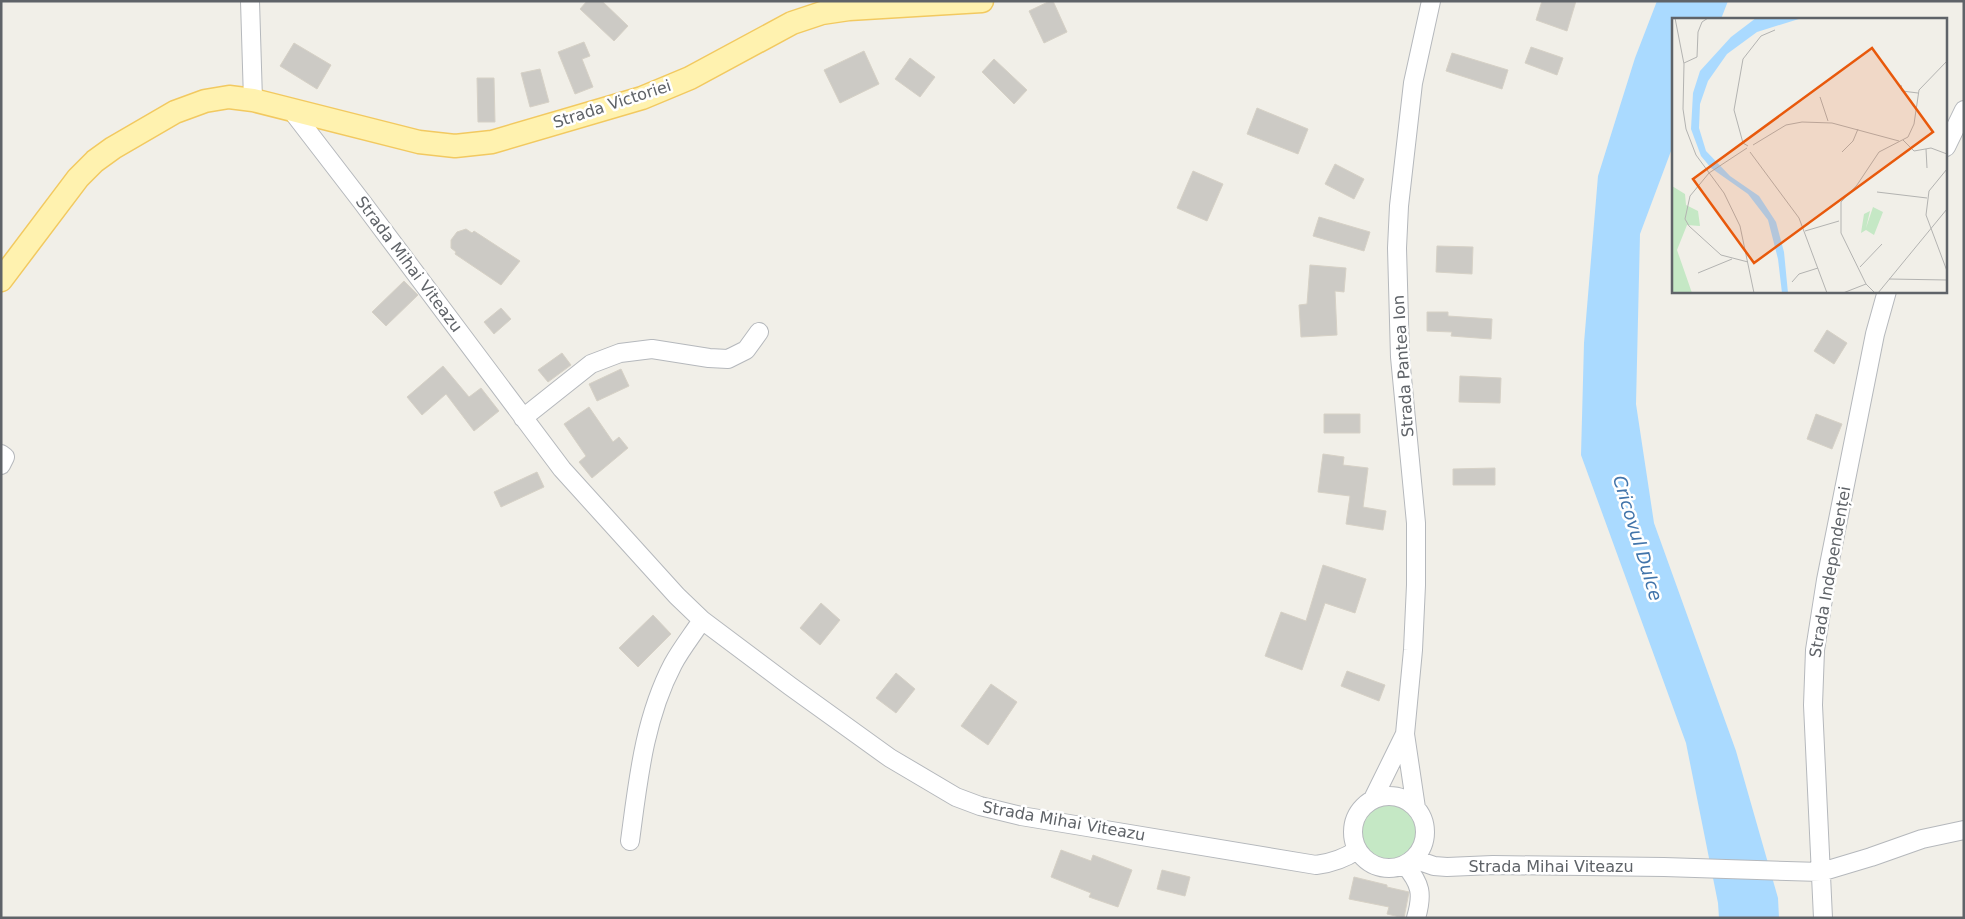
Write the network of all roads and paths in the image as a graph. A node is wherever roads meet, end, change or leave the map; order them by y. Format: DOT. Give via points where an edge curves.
graph roads {
  1 [pos="250,1"];
  2 [pos="982,1"];
  3 [pos="1431,1"];
  4 [pos="253,100"];
  5 [pos="1964,110"];
  6 [pos="292,111"];
  7 [pos="1948,143"];
  8 [pos="1,280"];
  9 [pos="1887,292"];
  10 [pos="759,332"];
  11 [pos="524,418"];
  12 [pos="1,454"];
  13 [pos="1,465"];
  14 [pos="702,620"];
  15 [pos="1405,734"];
  16 [pos="1373,799"];
  17 [pos="1416,808"];
  18 [pos="1964,830"];
  19 [pos="630,841"];
  20 [pos="1358,850"];
  21 [pos="1410,862"];
  22 [pos="1821,872"];
  23 [pos="1416,918"];
  24 [pos="1823,918"];
  1 -- 4 [label="street"];
  2 -- 6 [label="main road, Strada Victoriei" via="822,13 792,23 690,78 642,98 492,142 455,146 419,142"];
  3 -- 15 [label="street, Strada Pantea Ion" via="1413,83 1398,206 1400,357 1416,523 1414,640"];
  4 -- 6 [label="main road, Strada Victoriei"];
  4 -- 8 [label="main road, Strada Victoriei" via="229,97 205,101 175,112 113,148 78,178"];
  5 -- 7 [label="street"];
  6 -- 11 [label="street, Strada Mihai Viteazu"];
  9 -- 22 [label="street, Strada Independenței" via="1875,334 1815,650 1813,705"];
  10 -- 11 [label="street" via="746,350 728,359 652,349 620,353 590,364"];
  11 -- 14 [label="street, Strada Mihai Viteazu" via="562,469"];
  12 -- 13 [label="street" via="5,457"];
  14 -- 19 [label="street" via="673,663 652,716 641,761"];
  14 -- 20 [label="street, Strada Mihai Viteazu" via="890,758 956,797 980,806 1297,863 1333,863"];
  15 -- 16 [label="street, Strada Pantea Ion"];
  15 -- 17 [label="street, Strada Pantea Ion"];
  16 -- 17 [label="street" via="1396,797 1407,800"];
  16 -- 20 [label="street" via="1364,806 1353,827 1353,839"];
  17 -- 21 [label="street" via="1422,817 1425,839 1421,850"];
  18 -- 22 [label="street, Strada Mihai Viteazu"];
  20 -- 21 [label="street" via="1373,865 1384,868"];
  21 -- 22 [label="street, Strada Mihai Viteazu" via="1447,867 1688,867"];
  21 -- 23 [label="street" via="1420,890"];
  22 -- 24 [label="street, Strada Independenței"];
}
